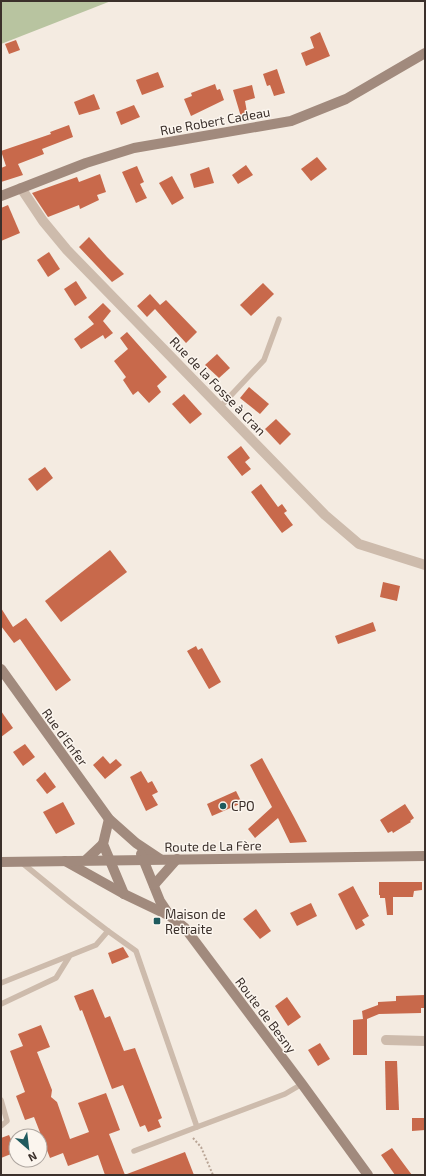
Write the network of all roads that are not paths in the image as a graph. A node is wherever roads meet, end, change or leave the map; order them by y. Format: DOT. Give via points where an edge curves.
graph roads {
  1 [pos="425,53"];
  2 [pos="21,188"];
  3 [pos="1,196"];
  4 [pos="279,319"];
  5 [pos="220,407"];
  6 [pos="425,565"];
  7 [pos="1,669"];
  8 [pos="109,819"];
  9 [pos="136,843"];
  10 [pos="103,844"];
  11 [pos="425,856"];
  12 [pos="160,859"];
  13 [pos="177,859"];
  14 [pos="86,860"];
  15 [pos="110,860"];
  16 [pos="143,860"];
  17 [pos="65,861"];
  18 [pos="1,862"];
  19 [pos="20,862"];
  20 [pos="154,885"];
  21 [pos="124,894"];
  22 [pos="170,916"];
  23 [pos="108,931"];
  24 [pos="69,957"];
  25 [pos="1,983"];
  26 [pos="1,1004"];
  27 [pos="386,1040"];
  28 [pos="425,1041"];
  29 [pos="302,1084"];
  30 [pos="1,1100"];
  31 [pos="1,1126"];
  32 [pos="197,1127"];
  33 [pos="134,1151"];
  34 [pos="363,1174"];
  1 -- 2 [label="main road, Rue Robert Cadeau" via="346,99 291,121 134,148"];
  2 -- 3 [label="main road, Rue Robert Cadeau"];
  2 -- 5 [label="street, Rue de la Fosse à Cran" via="67,250"];
  4 -- 5 [label="lane" via="264,360"];
  5 -- 6 [label="street, Rue de la Fosse à Cran" via="325,515 360,544"];
  7 -- 8 [label="main road, Rue d'Enfer"];
  8 -- 9 [label="main road, Rue d'Enfer"];
  8 -- 10 [label="main road"];
  9 -- 12 [label="main road, Rue d'Enfer"];
  9 -- 16 [label="main road"];
  10 -- 14 [label="main road"];
  10 -- 15 [label="main road"];
  11 -- 13 [label="main road, Route de La Fère"];
  12 -- 13 [label="main road, Route de La Fère"];
  12 -- 16 [label="main road, Route de La Fère"];
  13 -- 20 [label="main road"];
  14 -- 15 [label="main road, Route de La Fère"];
  14 -- 17 [label="main road, Route de La Fère"];
  15 -- 16 [label="main road, Route de La Fère"];
  15 -- 21 [label="main road"];
  16 -- 20 [label="main road"];
  17 -- 19 [label="main road, Route de La Fère"];
  17 -- 21 [label="main road, Route de Besny"];
  18 -- 19 [label="main road, Route de La Fère"];
  19 -- 23 [label="lane"];
  20 -- 22 [label="main road"];
  21 -- 22 [label="main road, Route de Besny"];
  22 -- 29 [label="main road, Route de Besny" via="185,928"];
  23 -- 24 [label="lane" via="96,945"];
  23 -- 32 [label="lane" via="136,951"];
  24 -- 25 [label="lane"];
  24 -- 26 [label="lane" via="56,978"];
  27 -- 28 [label="street"];
  29 -- 32 [label="lane" via="285,1094"];
  29 -- 34 [label="main road, Route de Besny"];
  30 -- 31 [label="lane" via="7,1121"];
  32 -- 33 [label="lane"];
}
